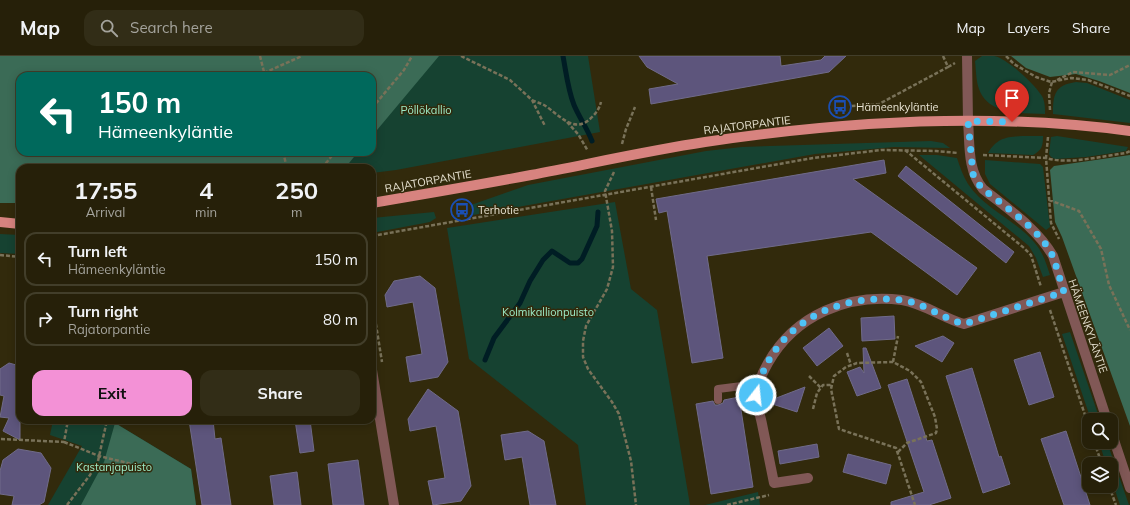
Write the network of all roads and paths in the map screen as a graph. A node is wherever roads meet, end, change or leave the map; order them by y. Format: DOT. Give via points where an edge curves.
graph roads {
  1 [pos="260,56"];
  2 [pos="302,56"];
  3 [pos="412,56"];
  4 [pos="461,56"];
  5 [pos="967,56"];
  6 [pos="1006,56"];
  7 [pos="1130,65"];
  8 [pos="948,67"];
  9 [pos="264,72"];
  10 [pos="268,72"];
  11 [pos="1052,82"];
  12 [pos="1130,96"];
  13 [pos="532,100"];
  14 [pos="601,102"];
  15 [pos="376,103"];
  16 [pos="840,107"];
  17 [pos="1050,112"];
  18 [pos="968,121"];
  19 [pos="567,122"];
  20 [pos="545,126"];
  21 [pos="1130,130"];
  22 [pos="1048,137"];
  23 [pos="1130,151"];
  24 [pos="332,156"];
  25 [pos="1046,158"];
  26 [pos="596,162"];
  27 [pos="325,164"];
  28 [pos="652,187"];
  29 [pos="605,196"];
  30 [pos="376,202"];
  31 [pos="656,220"];
  32 [pos="0,222"];
  33 [pos="16,224"];
  34 [pos="376,235"];
  35 [pos="0,255"];
  36 [pos="16,257"];
  37 [pos="1042,287"];
  38 [pos="1035,290"];
  39 [pos="1064,292"];
  40 [pos="1045,298"];
  41 [pos="1130,330"];
  42 [pos="898,336"];
  43 [pos="847,353"];
  44 [pos="893,362"];
  45 [pos="851,365"];
  46 [pos="809,376"];
  47 [pos="758,384"];
  48 [pos="832,385"];
  49 [pos="821,388"];
  50 [pos="376,395"];
  51 [pos="718,400"];
  52 [pos="813,409"];
  53 [pos="1084,413"];
  54 [pos="1105,413"];
  55 [pos="67,424"];
  56 [pos="105,424"];
  57 [pos="1,439"];
  58 [pos="64,442"];
  59 [pos="1117,449"];
  60 [pos="898,452"];
  61 [pos="99,456"];
  62 [pos="132,464"];
  63 [pos="808,478"];
  64 [pos="774,483"];
  65 [pos="1130,488"];
  66 [pos="762,490"];
  67 [pos="1112,493"];
  68 [pos="764,496"];
  69 [pos="67,505"];
  70 [pos="394,505"];
  71 [pos="636,505"];
  72 [pos="727,505"];
  73 [pos="915,505"];
  74 [pos="1116,505"];
  1 -- 9 [label="path"];
  2 -- 10 [label="path"];
  3 -- 15 [label="path" via="404,70"];
  4 -- 13 [label="path" via="510,80"];
  5 -- 18 [label="street, HÄMEENKYLÄNTIE"];
  6 -- 11 [label="path" via="1036,77"];
  7 -- 11 [label="path" via="1110,75 1073,72"];
  8 -- 16 [label="path" via="879,104"];
  11 -- 12 [label="path" via="1071,78 1088,80"];
  11 -- 17 [label="path" via="1049,93"];
  13 -- 19 [label="path" via="544,105"];
  13 -- 20 [label="path"];
  14 -- 19 [label="path" via="599,110 585,123"];
  18 -- 21 [label="main road, RAJATORPANTIE" via="1040,122"];
  18 -- 26 [label="main road, RAJATORPANTIE" via="872,124 794,131 705,142"];
  18 -- 39 [label="street, HÄMEENKYLÄNTIE" via="971,164 976,181 1043,241 1053,256"];
  19 -- 26 [label="path"];
  22 -- 25 [label="path"];
  23 -- 25 [label="path" via="1088,158"];
  24 -- 27 [label="path"];
  25 -- 41 [label="path" via="1049,200 1079,211 1102,249 1109,285"];
  26 -- 30 [label="main road, RAJATORPANTIE"];
  28 -- 29 [label="path"];
  28 -- 31 [label="path"];
  28 -- 37 [label="path" via="813,158 881,150 905,150 1024,248 1031,255"];
  29 -- 34 [label="path"];
  29 -- 71 [label="path" via="612,231 613,267 607,289 586,326 583,356 588,369 619,414 632,461"];
  32 -- 33 [label="main road"];
  35 -- 36 [label="path"];
  37 -- 38 [label="path"];
  37 -- 40 [label="path"];
  39 -- 40 [label="street"];
  39 -- 54 [label="street, HÄMEENKYLÄNTIE"];
  40 -- 47 [label="street" via="964,324 919,304 903,300 859,300 836,305 817,314 784,339 771,357"];
  40 -- 53 [label="path"];
  42 -- 44 [label="path"];
  43 -- 45 [label="path"];
  44 -- 45 [label="path"];
  44 -- 60 [label="path" via="910,371 922,382 937,430 936,433 907,443"];
  45 -- 48 [label="path" via="834,376"];
  46 -- 49 [label="path"];
  47 -- 51 [label="lane" via="718,389"];
  47 -- 64 [label="street" via="756,395"];
  48 -- 49 [label="path" via="823,385"];
  48 -- 60 [label="path" via="832,400 839,429 896,448"];
  49 -- 52 [label="path"];
  50 -- 70 [label="street"];
  55 -- 58 [label="path"];
  56 -- 61 [label="path"];
  57 -- 58 [label="path"];
  58 -- 61 [label="path"];
  59 -- 65 [label="street"];
  60 -- 73 [label="path"];
  61 -- 62 [label="path"];
  61 -- 69 [label="path" via="90,475"];
  63 -- 64 [label="street"];
  64 -- 68 [label="path" via="776,494"];
  66 -- 68 [label="path"];
  67 -- 74 [label="path"];
  68 -- 72 [label="path"];
}
